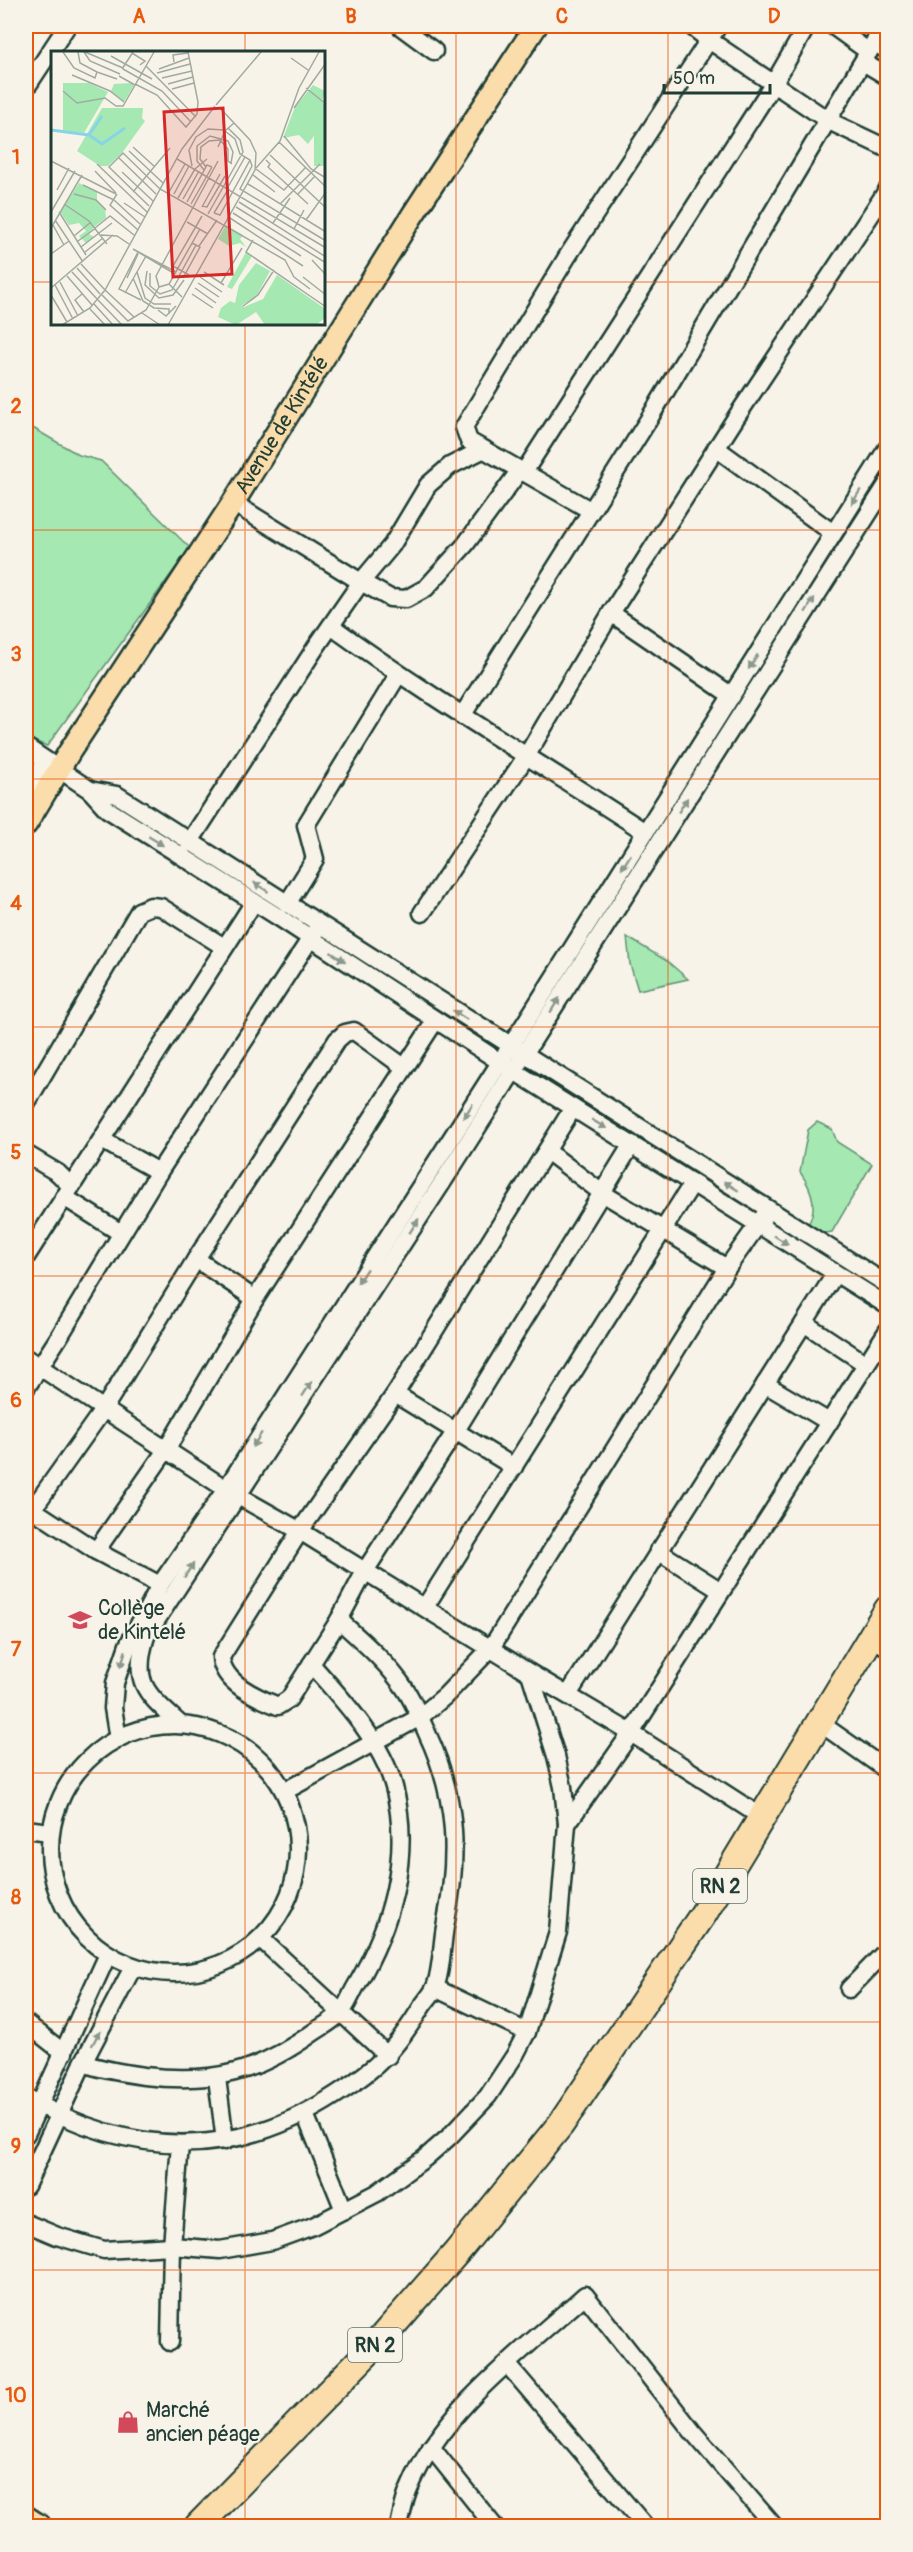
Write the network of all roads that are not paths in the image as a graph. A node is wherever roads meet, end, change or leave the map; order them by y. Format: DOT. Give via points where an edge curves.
graph roads {
  1 [pos="67,26"];
  2 [pos="400,26"];
  3 [pos="536,26"];
  4 [pos="691,26"];
  5 [pos="718,26"];
  6 [pos="807,26"];
  7 [pos="833,26"];
  8 [pos="884,26"];
  9 [pos="709,40"];
  10 [pos="434,51"];
  11 [pos="873,52"];
  12 [pos="888,78"];
  13 [pos="774,82"];
  14 [pos="26,88"];
  15 [pos="829,121"];
  16 [pos="888,149"];
  17 [pos="888,189"];
  18 [pos="888,447"];
  19 [pos="716,448"];
  20 [pos="484,449"];
  21 [pos="522,471"];
  22 [pos="888,483"];
  23 [pos="233,503"];
  24 [pos="590,510"];
  25 [pos="834,533"];
  26 [pos="361,582"];
  27 [pos="611,613"];
  28 [pos="332,626"];
  29 [pos="398,675"];
  30 [pos="732,696"];
  31 [pos="462,716"];
  32 [pos="26,747"];
  33 [pos="527,755"];
  34 [pos="52,765"];
  35 [pos="90,790"];
  36 [pos="26,793"];
  37 [pos="26,824"];
  38 [pos="645,832"];
  39 [pos="189,843"];
  40 [pos="254,902"];
  41 [pos="288,904"];
  42 [pos="422,913"];
  43 [pos="320,924"];
  44 [pos="310,939"];
  45 [pos="224,947"];
  46 [pos="435,1021"];
  47 [pos="517,1051"];
  48 [pos="405,1066"];
  49 [pos="506,1067"];
  50 [pos="26,1104"];
  51 [pos="573,1108"];
  52 [pos="102,1140"];
  53 [pos="632,1144"];
  54 [pos="547,1151"];
  55 [pos="26,1154"];
  56 [pos="159,1172"];
  57 [pos="692,1184"];
  58 [pos="67,1191"];
  59 [pos="602,1193"];
  60 [pos="769,1210"];
  61 [pos="757,1224"];
  62 [pos="665,1230"];
  63 [pos="121,1233"];
  64 [pos="26,1257"];
  65 [pos="196,1259"];
  66 [pos="727,1269"];
  67 [pos="835,1274"];
  68 [pos="888,1285"];
  69 [pos="255,1299"];
  70 [pos="888,1306"];
  71 [pos="804,1323"];
  72 [pos="888,1330"];
  73 [pos="33,1362"];
  74 [pos="866,1364"];
  75 [pos="765,1384"];
  76 [pos="26,1388"];
  77 [pos="395,1394"];
  78 [pos="103,1410"];
  79 [pos="829,1422"];
  80 [pos="455,1432"];
  81 [pos="166,1450"];
  82 [pos="514,1467"];
  83 [pos="231,1492"];
  84 [pos="29,1508"];
  85 [pos="300,1531"];
  86 [pos="96,1551"];
  87 [pos="658,1551"];
  88 [pos="365,1571"];
  89 [pos="160,1586"];
  90 [pos="721,1591"];
  91 [pos="425,1608"];
  92 [pos="888,1609"];
  93 [pos="339,1620"];
  94 [pos="879,1642"];
  95 [pos="491,1648"];
  96 [pos="311,1664"];
  97 [pos="530,1673"];
  98 [pos="568,1695"];
  99 [pos="420,1716"];
  100 [pos="820,1723"];
  101 [pos="181,1725"];
  102 [pos="631,1732"];
  103 [pos="118,1739"];
  104 [pos="373,1742"];
  105 [pos="888,1771"];
  106 [pos="285,1791"];
  107 [pos="763,1818"];
  108 [pos="567,1824"];
  109 [pos="26,1829"];
  110 [pos="50,1832"];
  111 [pos="261,1939"];
  112 [pos="888,1949"];
  113 [pos="108,1954"];
  114 [pos="133,1966"];
  115 [pos="435,1988"];
  116 [pos="849,1989"];
  117 [pos="341,2013"];
  118 [pos="26,2023"];
  119 [pos="527,2032"];
  120 [pos="64,2052"];
  121 [pos="388,2056"];
  122 [pos="83,2063"];
  123 [pos="217,2078"];
  124 [pos="32,2101"];
  125 [pos="305,2114"];
  126 [pos="59,2116"];
  127 [pos="26,2134"];
  128 [pos="225,2141"];
  129 [pos="180,2144"];
  130 [pos="26,2186"];
  131 [pos="344,2210"];
  132 [pos="26,2223"];
  133 [pos="172,2246"];
  134 [pos="170,2342"];
  135 [pos="508,2365"];
  136 [pos="432,2448"];
  137 [pos="26,2517"];
  138 [pos="32,2526"];
  139 [pos="40,2526"];
  140 [pos="198,2526"];
  141 [pos="399,2526"];
  142 [pos="494,2526"];
  143 [pos="645,2526"];
  144 [pos="774,2526"];
  1 -- 14 [label="street"];
  2 -- 10 [label="street"];
  3 -- 23 [label="main road, Avenue de Kintélé" via="344,322"];
  4 -- 9 [label="street"];
  5 -- 9 [label="street"];
  6 -- 13 [label="street"];
  7 -- 11 [label="street"];
  8 -- 11 [label="street"];
  9 -- 13 [label="street"];
  9 -- 20 [label="street" via="567,257 470,415 464,427 469,441"];
  11 -- 12 [label="street"];
  11 -- 15 [label="street"];
  13 -- 15 [label="street"];
  13 -- 21 [label="street"];
  15 -- 16 [label="street"];
  15 -- 24 [label="street"];
  17 -- 19 [label="street"];
  18 -- 25 [label="street, one-way"];
  19 -- 25 [label="street"];
  19 -- 27 [label="street"];
  20 -- 21 [label="street"];
  20 -- 26 [label="street" via="450,466 428,485 392,545"];
  21 -- 24 [label="street"];
  21 -- 26 [label="street" via="426,588 406,599 390,598"];
  47 -- 22 [label="street, one-way"];
  23 -- 26 [label="street"];
  23 -- 34 [label="main road, Avenue de Kintélé"];
  24 -- 31 [label="street"];
  25 -- 30 [label="street, one-way"];
  26 -- 28 [label="street"];
  27 -- 30 [label="street"];
  27 -- 33 [label="street"];
  28 -- 29 [label="street"];
  28 -- 39 [label="street"];
  29 -- 31 [label="street"];
  29 -- 41 [label="street" via="306,825 315,860"];
  30 -- 38 [label="street"];
  31 -- 33 [label="street"];
  32 -- 34 [label="street"];
  33 -- 38 [label="street"];
  33 -- 42 [label="street"];
  34 -- 35 [label="street"];
  34 -- 36 [label="street"];
  34 -- 37 [label="main road, Avenue de Kintélé"];
  35 -- 39 [label="street" via="117,795"];
  35 -- 40 [label="street, one-way" via="107,809"];
  38 -- 47 [label="street, one-way"];
  41 -- 39 [label="street, one-way"];
  40 -- 44 [label="street"];
  40 -- 45 [label="street"];
  41 -- 43 [label="street"];
  43 -- 44 [label="street"];
  47 -- 43 [label="street, one-way"];
  44 -- 46 [label="street, one-way"];
  44 -- 56 [label="street"];
  45 -- 50 [label="street" via="161,907 139,910"];
  45 -- 52 [label="street"];
  46 -- 48 [label="street"];
  46 -- 49 [label="street"];
  47 -- 49 [label="street"];
  60 -- 47 [label="street, one-way"];
  48 -- 65 [label="street" via="354,1031 337,1040"];
  48 -- 69 [label="street"];
  49 -- 51 [label="street"];
  49 -- 83 [label="street"];
  51 -- 53 [label="street, one-way"];
  51 -- 54 [label="street"];
  52 -- 56 [label="street"];
  52 -- 58 [label="street"];
  53 -- 57 [label="street"];
  53 -- 59 [label="street"];
  54 -- 59 [label="street"];
  54 -- 77 [label="street"];
  55 -- 58 [label="street" via="43,1162"];
  56 -- 63 [label="street"];
  57 -- 61 [label="street"];
  57 -- 62 [label="street"];
  58 -- 63 [label="street"];
  58 -- 64 [label="street"];
  59 -- 62 [label="street"];
  59 -- 80 [label="street"];
  60 -- 61 [label="street"];
  60 -- 68 [label="street"];
  61 -- 66 [label="street"];
  61 -- 67 [label="street, one-way"];
  62 -- 66 [label="street"];
  62 -- 82 [label="street"];
  63 -- 73 [label="street"];
  65 -- 69 [label="street"];
  65 -- 78 [label="street"];
  66 -- 95 [label="street"];
  67 -- 70 [label="street"];
  67 -- 71 [label="street"];
  69 -- 81 [label="street"];
  71 -- 74 [label="street"];
  71 -- 75 [label="street"];
  72 -- 74 [label="street"];
  73 -- 76 [label="street"];
  73 -- 78 [label="street"];
  74 -- 79 [label="street"];
  75 -- 79 [label="street"];
  75 -- 87 [label="street"];
  77 -- 80 [label="street"];
  77 -- 85 [label="street"];
  78 -- 81 [label="street"];
  78 -- 84 [label="street"];
  79 -- 90 [label="street"];
  80 -- 82 [label="street"];
  80 -- 88 [label="street"];
  81 -- 83 [label="street"];
  81 -- 86 [label="street"];
  82 -- 91 [label="street"];
  83 -- 85 [label="street"];
  83 -- 89 [label="street"];
  101 -- 83 [label="street, one-way" via="144,1686 139,1658 146,1636"];
  84 -- 86 [label="street"];
  85 -- 88 [label="street"];
  85 -- 96 [label="street" via="221,1657 221,1665 224,1672 256,1697 278,1706 289,1699"];
  86 -- 89 [label="street"];
  87 -- 90 [label="street"];
  87 -- 98 [label="street"];
  88 -- 91 [label="street"];
  88 -- 93 [label="street"];
  89 -- 103 [label="street, one-way" via="128,1645 115,1683 112,1708"];
  90 -- 102 [label="street"];
  91 -- 95 [label="street"];
  92 -- 94 [label="highway, RN 2"];
  93 -- 96 [label="street"];
  93 -- 99 [label="street" via="374,1651 404,1688"];
  94 -- 100 [label="highway, RN 2"];
  95 -- 97 [label="street"];
  95 -- 99 [label="street"];
  96 -- 104 [label="street" via="350,1707"];
  97 -- 98 [label="street"];
  97 -- 108 [label="street" via="556,1756"];
  98 -- 102 [label="street"];
  99 -- 104 [label="street"];
  99 -- 115 [label="street" via="441,1764 451,1804 455,1847 452,1895"];
  100 -- 105 [label="street"];
  100 -- 107 [label="highway, RN 2"];
  101 -- 103 [label="street" via="156,1726"];
  101 -- 106 [label="street" via="223,1734 259,1757"];
  102 -- 107 [label="street"];
  102 -- 108 [label="street"];
  103 -- 110 [label="street" via="81,1767 61,1797"];
  104 -- 106 [label="street"];
  104 -- 117 [label="street" via="394,1786 402,1839 398,1873 389,1915 368,1968"];
  106 -- 111 [label="street" via="298,1829 298,1869 285,1907"];
  107 -- 140 [label="highway, RN 2" via="561,2124 377,2343"];
  108 -- 119 [label="street" via="558,1932"];
  109 -- 110 [label="street"];
  110 -- 113 [label="street" via="51,1868 61,1902 81,1931"];
  111 -- 114 [label="street" via="233,1959 201,1971 167,1973"];
  111 -- 117 [label="street"];
  112 -- 116 [label="street"];
  113 -- 114 [label="street"];
  113 -- 120 [label="street"];
  122 -- 114 [label="street, one-way"];
  115 -- 119 [label="street"];
  115 -- 121 [label="street"];
  117 -- 121 [label="street"];
  117 -- 123 [label="street" via="297,2044 250,2068"];
  118 -- 120 [label="street"];
  119 -- 131 [label="street" via="488,2096 449,2137 377,2193"];
  120 -- 124 [label="street"];
  121 -- 125 [label="street"];
  122 -- 123 [label="street" via="110,2072 169,2079"];
  122 -- 126 [label="street"];
  123 -- 128 [label="street"];
  124 -- 126 [label="street"];
  124 -- 127 [label="street"];
  125 -- 128 [label="street" via="267,2130"];
  125 -- 131 [label="street"];
  126 -- 129 [label="street" via="127,2138"];
  126 -- 130 [label="street"];
  128 -- 129 [label="street"];
  129 -- 133 [label="street"];
  131 -- 133 [label="street" via="313,2226 250,2247 220,2250"];
  132 -- 133 [label="street" via="104,2250"];
  133 -- 134 [label="street"];
  135 -- 136 [label="street" via="475,2392"];
  135 -- 143 [label="street"];
  135 -- 144 [label="street" via="585,2295 692,2431"];
  136 -- 141 [label="street" via="409,2487"];
  136 -- 142 [label="street"];
  137 -- 138 [label="main road"];
  137 -- 139 [label="main road"];
}
